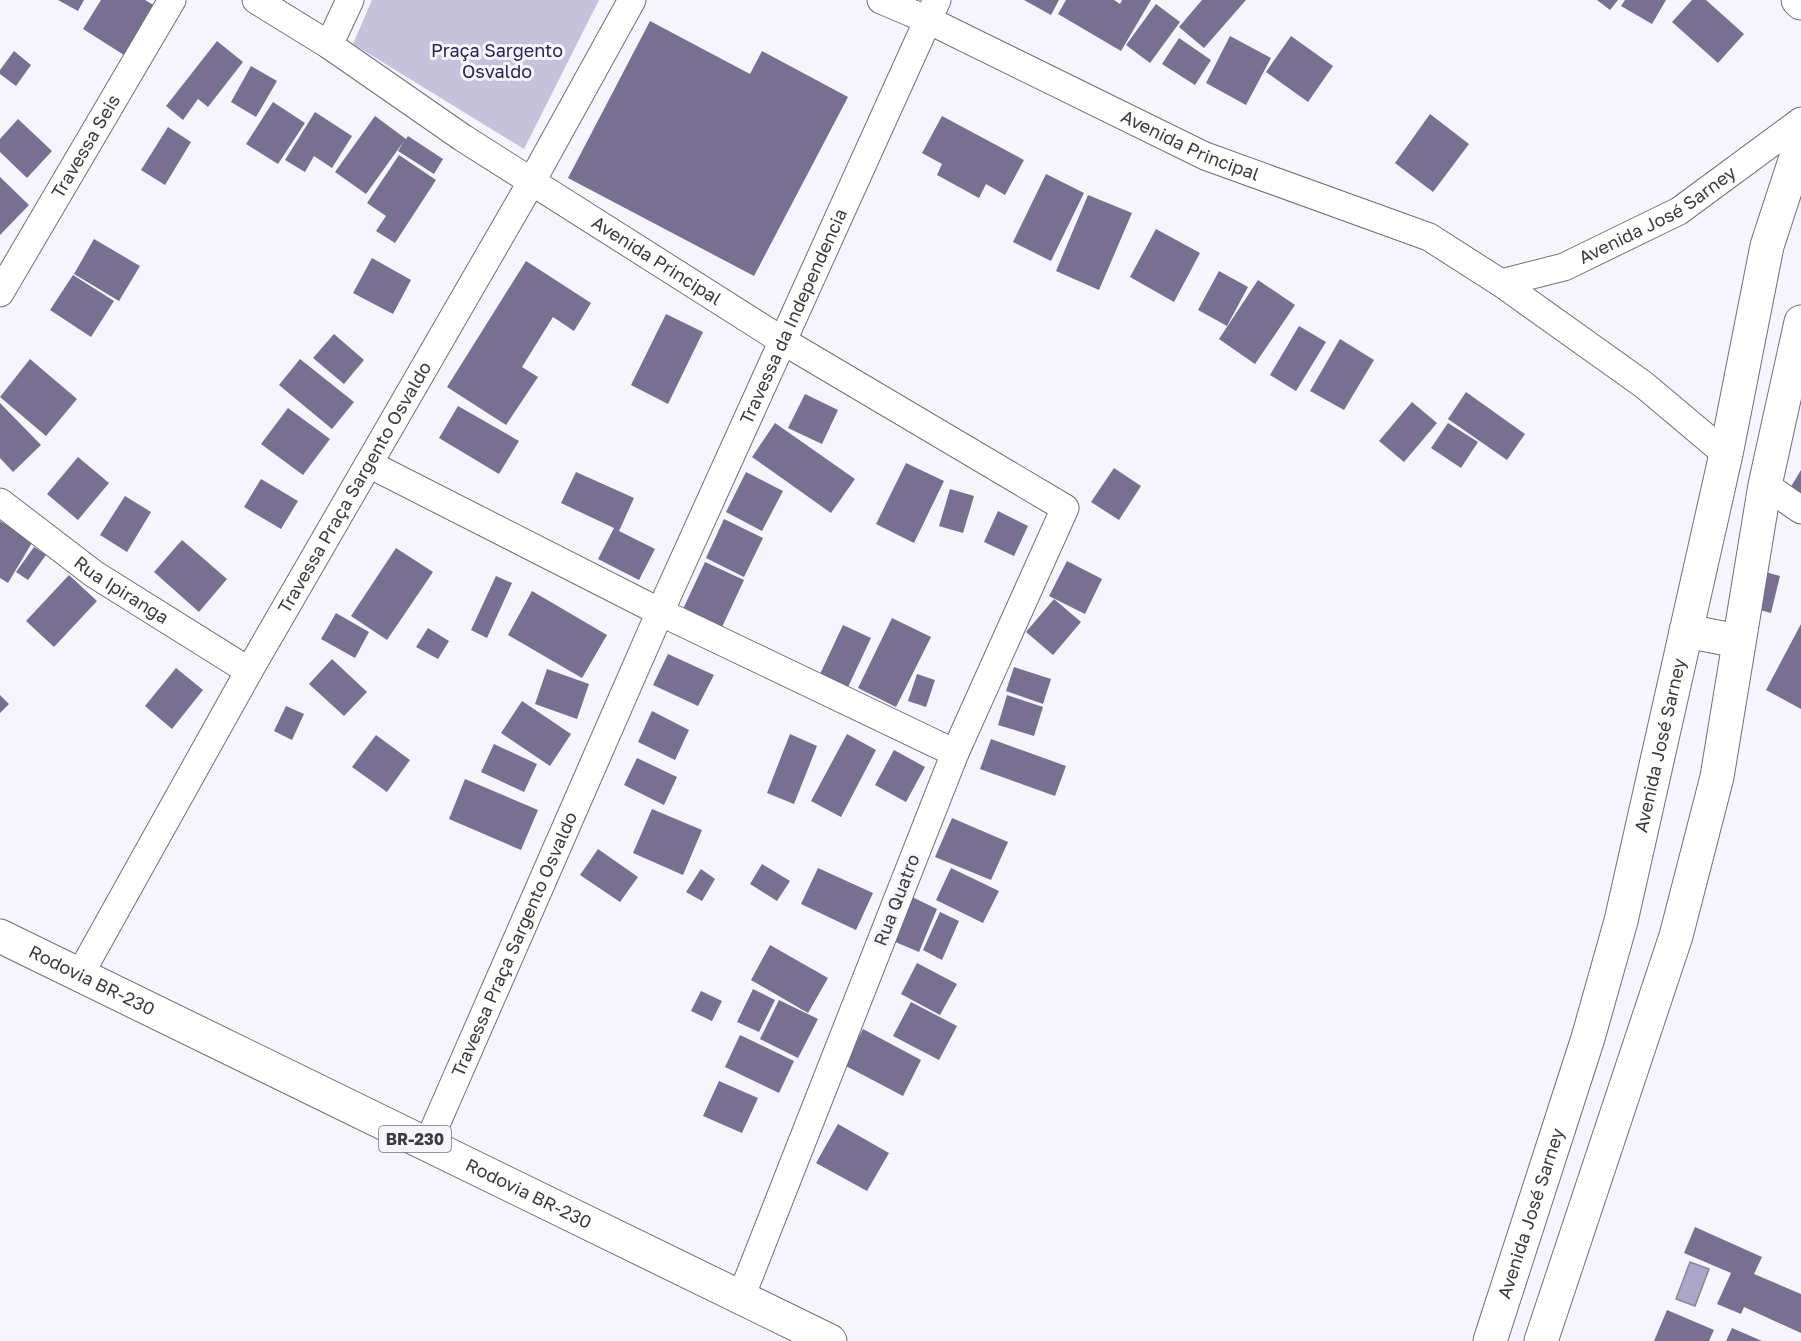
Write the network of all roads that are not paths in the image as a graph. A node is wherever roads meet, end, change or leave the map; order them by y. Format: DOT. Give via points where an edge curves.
graph roads {
  1 [pos="172,0"];
  2 [pos="256,0"];
  3 [pos="350,0"];
  4 [pos="632,0"];
  5 [pos="881,0"];
  6 [pos="1798,0"];
  7 [pos="1801,3"];
  8 [pos="933,10"];
  9 [pos="329,45"];
  10 [pos="1801,121"];
  11 [pos="1801,142"];
  12 [pos="532,181"];
  13 [pos="1501,283"];
  14 [pos="0,293"];
  15 [pos="1801,322"];
  16 [pos="783,341"];
  17 [pos="1726,454"];
  18 [pos="369,464"];
  19 [pos="1765,485"];
  20 [pos="0,502"];
  21 [pos="1065,507"];
  22 [pos="1801,510"];
  23 [pos="660,612"];
  24 [pos="1686,631"];
  25 [pos="1738,641"];
  26 [pos="249,671"];
  27 [pos="955,753"];
  28 [pos="0,936"];
  29 [pos="79,976"];
  30 [pos="427,1145"];
  31 [pos="741,1297"];
  32 [pos="830,1341"];
  33 [pos="1491,1341"];
  34 [pos="1541,1341"];
  1 -- 14 [label="street, Travessa Seis"];
  2 -- 9 [label="street, Avenida Principal"];
  3 -- 9 [label="street"];
  4 -- 12 [label="street, Travessa Praça Sargento Osvaldo"];
  5 -- 8 [label="street, Avenida Principal"];
  6 -- 7 [label="main road"];
  8 -- 13 [label="street, Avenida Principal" via="1204,156 1429,237"];
  8 -- 16 [label="street, Travessa da Independencia"];
  9 -- 12 [label="street, Avenida Principal"];
  10 -- 13 [label="street, Avenida José Sarney" via="1679,210 1564,267"];
  11 -- 17 [label="main road, Avenida José Sarney" via="1767,246"];
  12 -- 16 [label="street, Avenida Principal"];
  12 -- 18 [label="street, Travessa Praça Sargento Osvaldo"];
  13 -- 17 [label="street, Avenida Principal" via="1644,385"];
  15 -- 19 [label="main road"];
  16 -- 21 [label="street, Avenida Principal"];
  16 -- 23 [label="street, Travessa da Independencia"];
  17 -- 24 [label="main road, Avenida José Sarney"];
  18 -- 23 [label="street"];
  18 -- 26 [label="street, Travessa Praça Sargento Osvaldo"];
  19 -- 22 [label="street"];
  19 -- 25 [label="main road"];
  20 -- 26 [label="street, Rua Ipiranga" via="94,574"];
  21 -- 27 [label="street, Rua Quatro"];
  23 -- 27 [label="street"];
  23 -- 30 [label="street, Travessa Praça Sargento Osvaldo"];
  24 -- 25 [label="main road"];
  24 -- 33 [label="main road, Avenida José Sarney" via="1615,942"];
  25 -- 34 [label="main road" via="1717,777 1676,936"];
  26 -- 29 [label="street, Travessa Praça Sargento Osvaldo"];
  27 -- 31 [label="street, Rua Quatro"];
  28 -- 29 [label="main road, Rodovia BR-230 / BR-230"];
  29 -- 30 [label="main road, Rodovia BR-230 / BR-230"];
  30 -- 31 [label="main road, Rodovia BR-230 / BR-230"];
  31 -- 32 [label="main road, Rodovia BR-230 / BR-230"];
}
